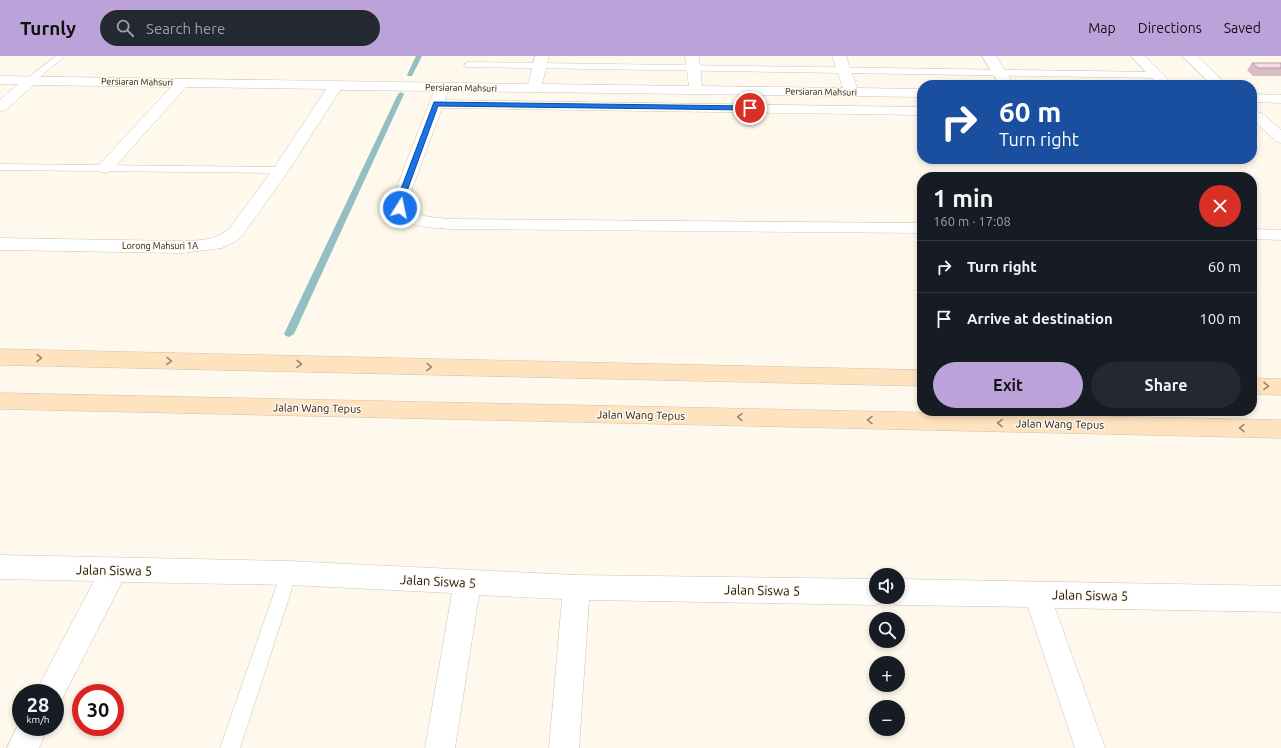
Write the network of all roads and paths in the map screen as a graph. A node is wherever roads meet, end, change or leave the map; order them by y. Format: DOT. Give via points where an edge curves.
graph roads {
  1 [pos="61,56"];
  2 [pos="839,56"];
  3 [pos="989,56"];
  4 [pos="1138,56"];
  5 [pos="1189,56"];
  6 [pos="541,61"];
  7 [pos="693,62"];
  8 [pos="468,65"];
  9 [pos="844,70"];
  10 [pos="1000,73"];
  11 [pos="0,80"];
  12 [pos="31,80"];
  13 [pos="1005,80"];
  14 [pos="1161,80"];
  15 [pos="1215,80"];
  16 [pos="182,83"];
  17 [pos="335,86"];
  18 [pos="443,88"];
  19 [pos="534,89"];
  20 [pos="696,90"];
  21 [pos="851,92"];
  22 [pos="917,93"];
  23 [pos="1257,98"];
  24 [pos="1281,99"];
  25 [pos="436,104"];
  26 [pos="0,107"];
  27 [pos="917,111"];
  28 [pos="1257,116"];
  29 [pos="1275,116"];
  30 [pos="1257,118"];
  31 [pos="1281,138"];
  32 [pos="0,167"];
  33 [pos="105,168"];
  34 [pos="281,170"];
  35 [pos="917,228"];
  36 [pos="1257,234"];
  37 [pos="1281,235"];
  38 [pos="0,244"];
  39 [pos="0,357"];
  40 [pos="917,378"];
  41 [pos="1257,386"];
  42 [pos="1281,387"];
  43 [pos="0,401"];
  44 [pos="1281,429"];
  45 [pos="0,567"];
  46 [pos="114,570"];
  47 [pos="289,573"];
  48 [pos="467,582"];
  49 [pos="576,587"];
  50 [pos="869,592"];
  51 [pos="905,592"];
  52 [pos="1037,594"];
  53 [pos="1281,599"];
  54 [pos="55,684"];
  55 [pos="28,736"];
  56 [pos="22,748"];
  57 [pos="230,748"];
  58 [pos="440,748"];
  59 [pos="564,748"];
  60 [pos="1090,748"];
  1 -- 12 [label="lane"];
  2 -- 9 [label="street"];
  3 -- 10 [label="street"];
  4 -- 14 [label="street"];
  5 -- 15 [label="street"];
  6 -- 7 [label="lane"];
  6 -- 8 [label="lane"];
  6 -- 19 [label="street"];
  7 -- 9 [label="lane"];
  7 -- 20 [label="street"];
  9 -- 10 [label="lane"];
  9 -- 21 [label="street"];
  10 -- 13 [label="street"];
  10 -- 14 [label="lane"];
  11 -- 12 [label="street, Persiaran Mahsuri"];
  12 -- 16 [label="street, Persiaran Mahsuri"];
  12 -- 26 [label="street"];
  16 -- 17 [label="street, Persiaran Mahsuri"];
  16 -- 33 [label="street"];
  17 -- 18 [label="street, Persiaran Mahsuri"];
  17 -- 34 [label="street, Lorong Mahsuri 1A"];
  18 -- 19 [label="street, Persiaran Mahsuri"];
  18 -- 25 [label="street"];
  19 -- 20 [label="street, Persiaran Mahsuri"];
  20 -- 21 [label="street, Persiaran Mahsuri"];
  21 -- 22 [label="street, Persiaran Mahsuri"];
  23 -- 24 [label="street"];
  25 -- 27 [label="street"];
  25 -- 35 [label="street" via="399,202 404,214 413,218 451,224"];
  28 -- 29 [label="street"];
  30 -- 31 [label="street"];
  32 -- 33 [label="lane"];
  33 -- 34 [label="lane"];
  34 -- 38 [label="street, Lorong Mahsuri 1A" via="236,232 216,244 183,248"];
  36 -- 37 [label="street"];
  39 -- 40 [label="main road, one-way"];
  41 -- 42 [label="main road, one-way"];
  44 -- 43 [label="main road, Jalan Wang Tepus, one-way"];
  45 -- 46 [label="street, Jalan Siswa 5"];
  46 -- 47 [label="street, Jalan Siswa 5"];
  46 -- 54 [label="street"];
  47 -- 48 [label="street, Jalan Siswa 5"];
  47 -- 57 [label="lane"];
  48 -- 49 [label="street, Jalan Siswa 5"];
  48 -- 58 [label="street"];
  49 -- 50 [label="street, Jalan Siswa 5"];
  49 -- 59 [label="street"];
  51 -- 52 [label="street, Jalan Siswa 5"];
  52 -- 53 [label="street, Jalan Siswa 5"];
  52 -- 60 [label="street"];
  55 -- 56 [label="street"];
}
